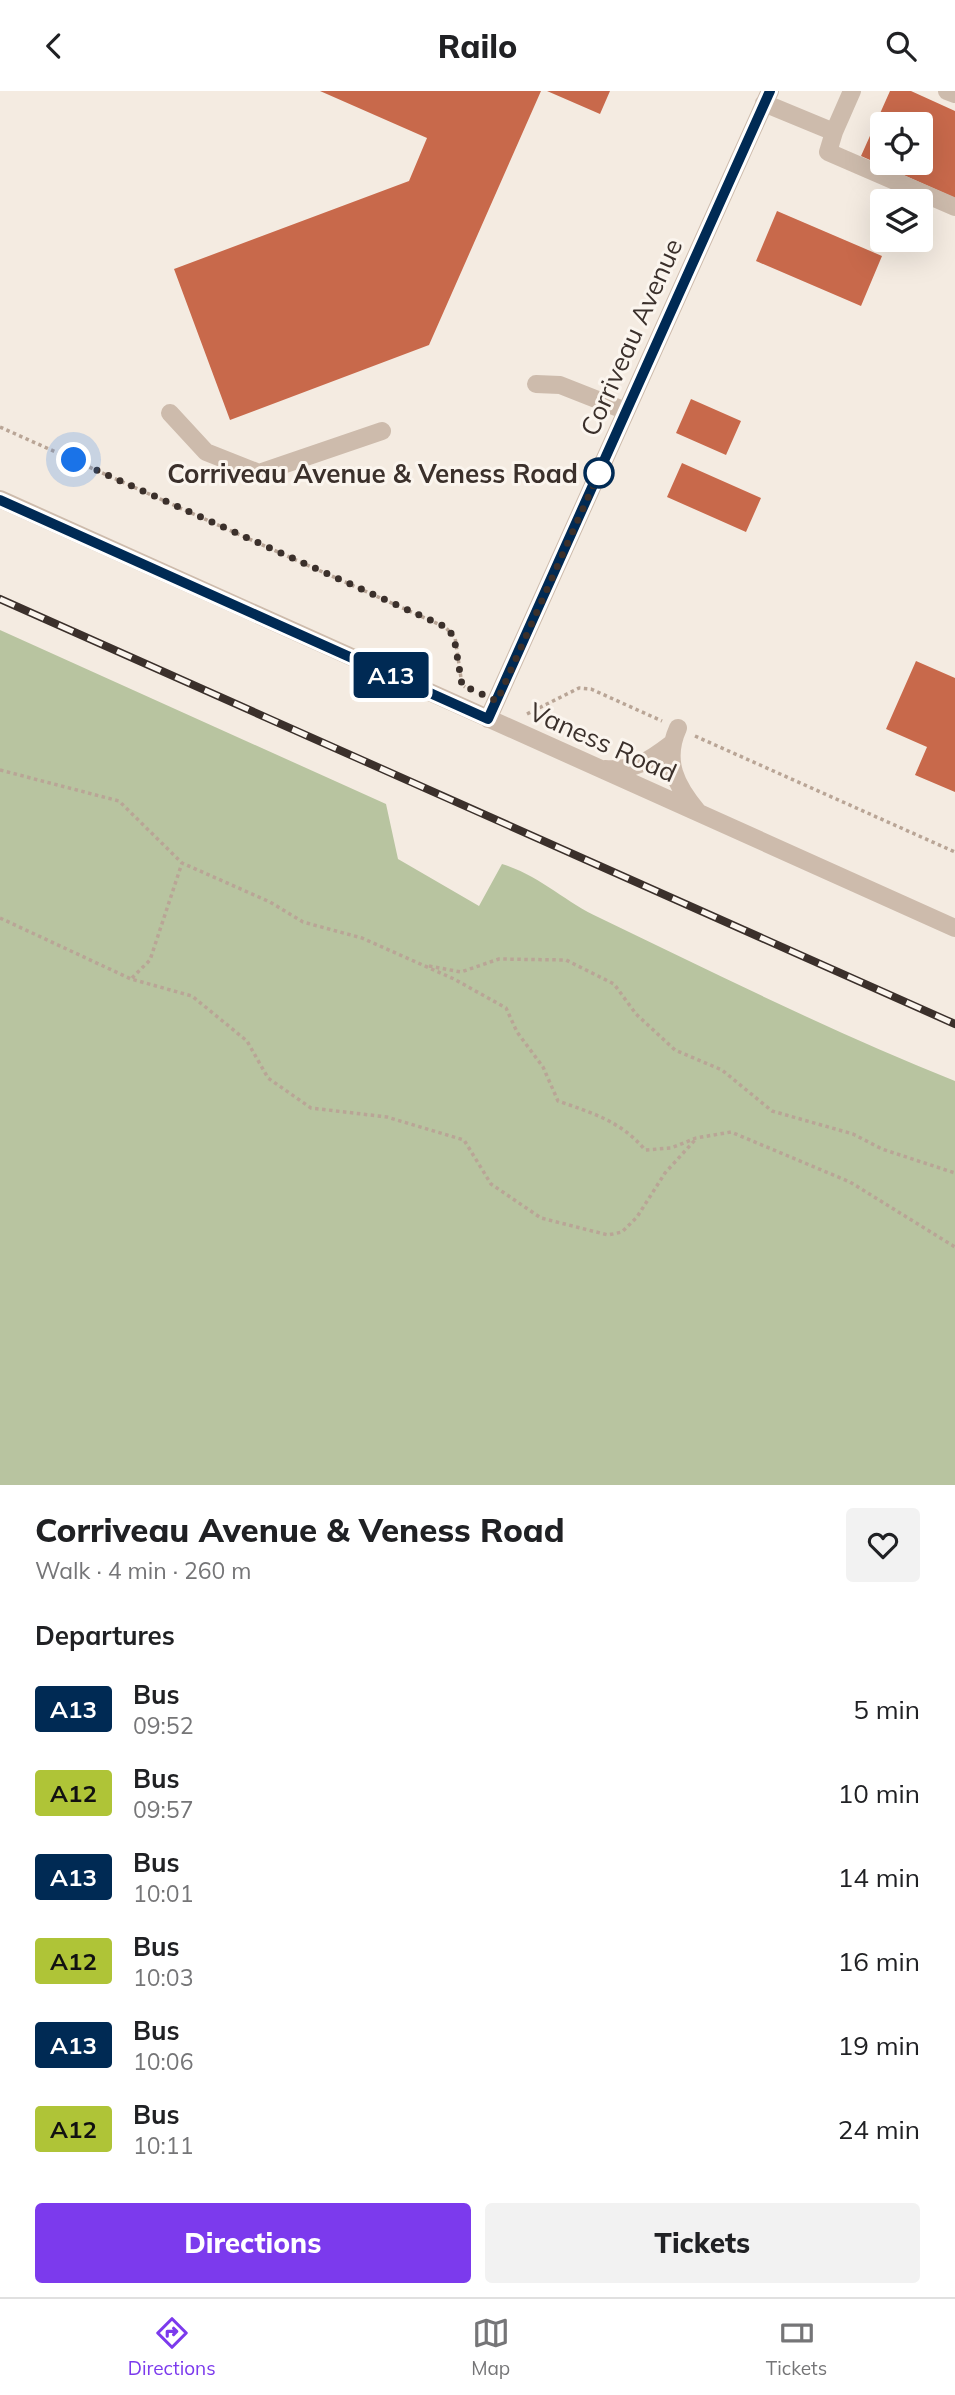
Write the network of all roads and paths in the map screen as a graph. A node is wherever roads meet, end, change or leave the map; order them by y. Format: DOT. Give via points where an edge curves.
graph roads {
  1 [pos="852,91"];
  2 [pos="947,91"];
  3 [pos="955,94"];
  4 [pos="767,97"];
  5 [pos="834,132"];
  6 [pos="955,207"];
  7 [pos="536,384"];
  8 [pos="626,411"];
  9 [pos="170,413"];
  10 [pos="0,427"];
  11 [pos="382,431"];
  12 [pos="0,499"];
  13 [pos="497,701"];
  14 [pos="488,719"];
  15 [pos="674,736"];
  16 [pos="597,768"];
  17 [pos="0,771"];
  18 [pos="701,815"];
  19 [pos="955,852"];
  20 [pos="182,863"];
  21 [pos="0,918"];
  22 [pos="955,928"];
  23 [pos="422,965"];
  24 [pos="131,979"];
  25 [pos="696,1138"];
  26 [pos="955,1173"];
  27 [pos="955,1247"];
  1 -- 5 [label="street"];
  2 -- 3 [label="street"];
  4 -- 5 [label="street"];
  4 -- 8 [label="street, Corriveau Avenue"];
  5 -- 6 [label="street" via="828,152"];
  7 -- 8 [label="street" via="560,384"];
  8 -- 13 [label="street, Corriveau Avenue"];
  9 -- 11 [label="street" via="206,452 259,473"];
  10 -- 13 [label="path" via="446,627 454,637 462,685"];
  12 -- 14 [label="street, Vaness Road"];
  13 -- 14 [label="street, Corriveau Avenue"];
  13 -- 15 [label="path" via="529,715 579,688 591,689"];
  14 -- 16 [label="street, Vaness Road"];
  15 -- 16 [label="street" via="647,762 630,769"];
  15 -- 18 [label="street" via="670,757 676,781"];
  15 -- 19 [label="path"];
  16 -- 18 [label="street, Vaness Road"];
  17 -- 20 [label="path" via="119,801"];
  18 -- 22 [label="street, Vaness Road"];
  20 -- 23 [label="path" via="270,902 303,922 362,938"];
  20 -- 24 [label="path" via="150,960"];
  21 -- 24 [label="path"];
  23 -- 25 [label="path" via="506,1008 543,1067 558,1101 630,1132 645,1150 671,1148"];
  23 -- 26 [label="path" via="461,972 499,959 566,960 614,984 636,1014 675,1050 723,1070 772,1111 853,1134 881,1149"];
  24 -- 25 [label="path" via="192,996 247,1041 268,1078 311,1108 387,1117 464,1140 491,1184 541,1218 608,1235 622,1232"];
  25 -- 27 [label="path" via="731,1132 773,1148 850,1182"];
}
